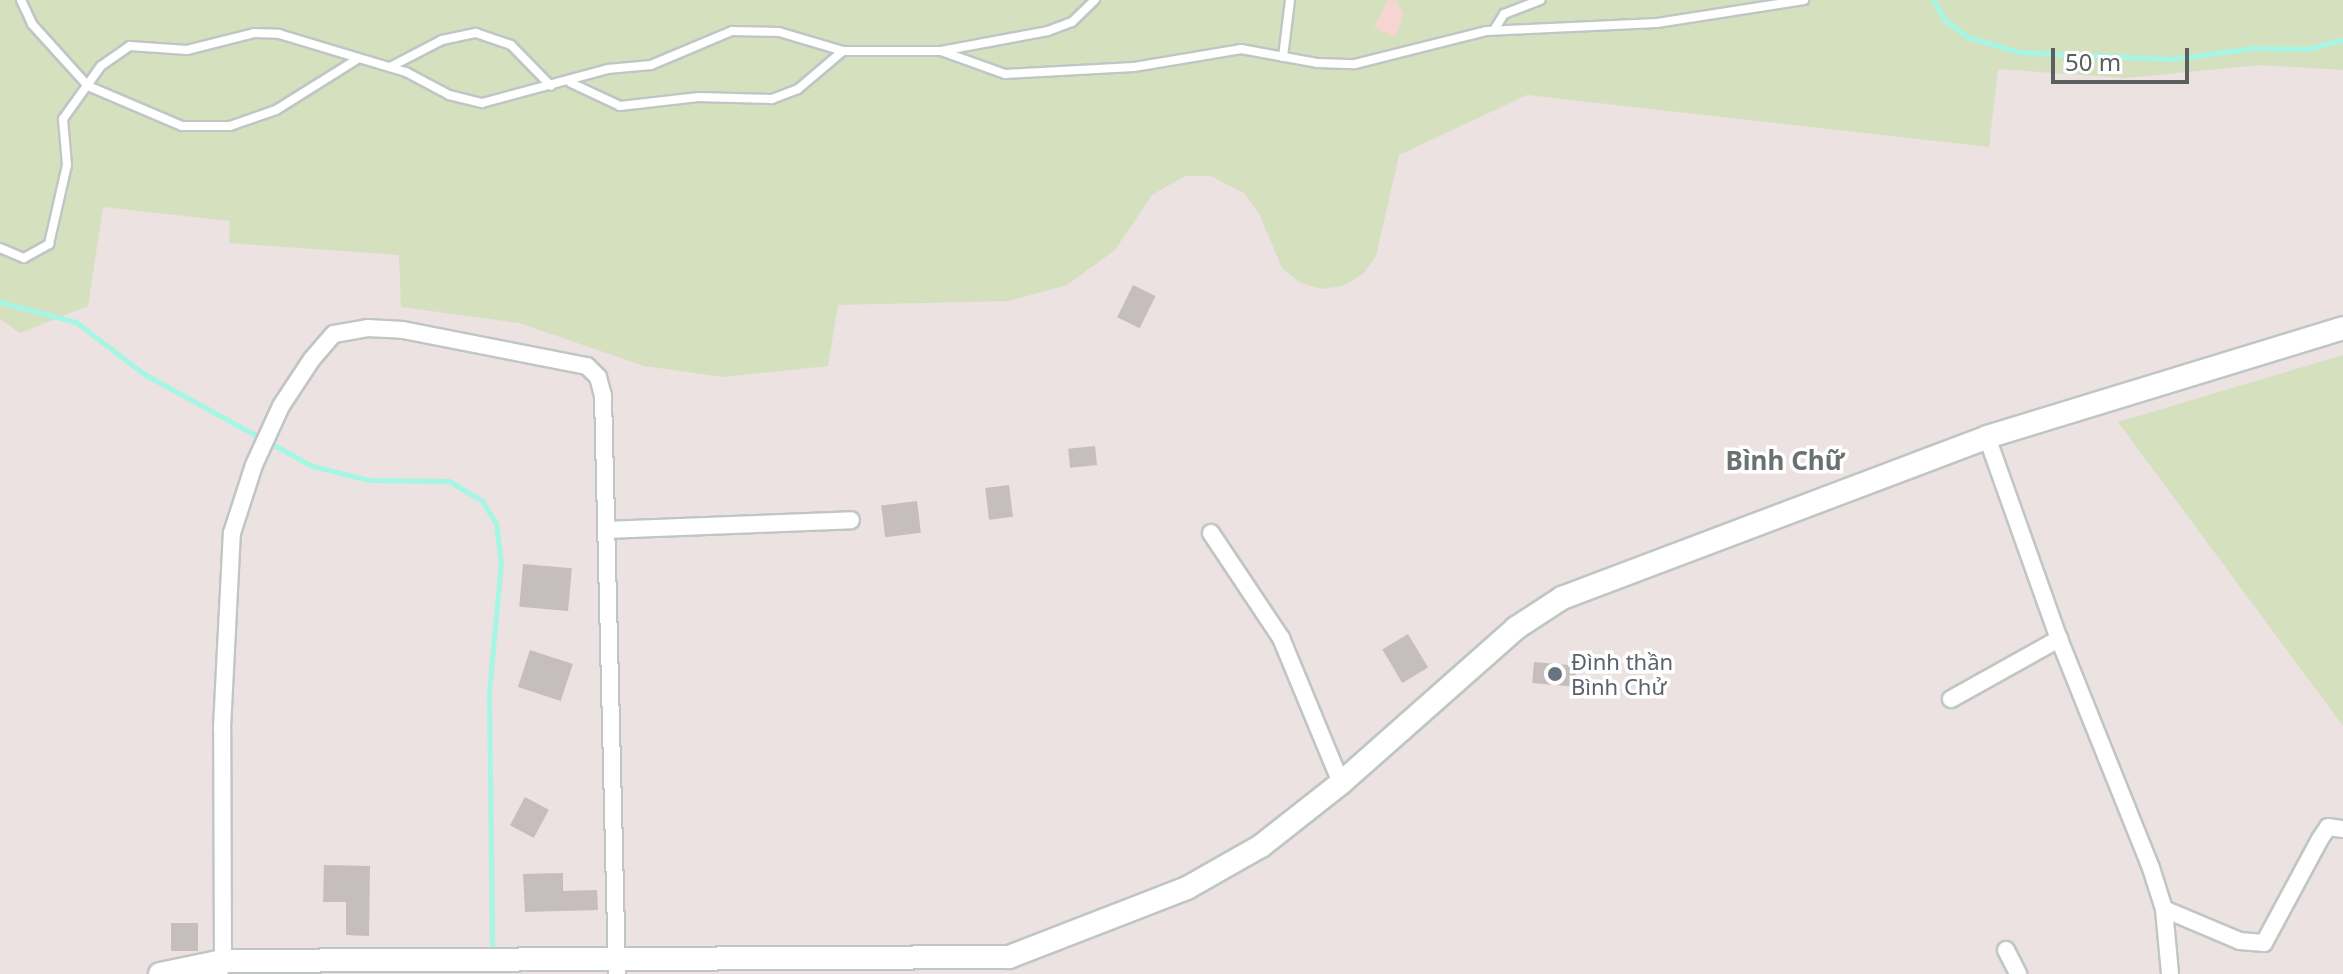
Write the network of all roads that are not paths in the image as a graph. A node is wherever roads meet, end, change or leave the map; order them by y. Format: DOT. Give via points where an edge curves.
graph roads {
  1 [pos="21,0"];
  2 [pos="1095,0"];
  3 [pos="1290,0"];
  4 [pos="1540,0"];
  5 [pos="1804,0"];
  6 [pos="1494,30"];
  7 [pos="843,51"];
  8 [pos="941,51"];
  9 [pos="1283,57"];
  10 [pos="356,60"];
  11 [pos="390,67"];
  12 [pos="571,83"];
  13 [pos="88,86"];
  14 [pos="551,86"];
  15 [pos="0,248"];
  16 [pos="2343,328"];
  17 [pos="1987,437"];
  18 [pos="851,520"];
  19 [pos="607,530"];
  20 [pos="1211,533"];
  21 [pos="2059,639"];
  22 [pos="1951,699"];
  23 [pos="1341,783"];
  24 [pos="2343,829"];
  25 [pos="2164,909"];
  26 [pos="2006,950"];
  27 [pos="617,966"];
  28 [pos="221,968"];
  29 [pos="855,968"];
  30 [pos="160,974"];
  31 [pos="2018,974"];
  32 [pos="2170,974"];
  1 -- 13 [label="lane" via="32,24"];
  2 -- 8 [label="lane" via="1061,28"];
  3 -- 9 [label="lane"];
  4 -- 6 [label="lane" via="1504,14"];
  5 -- 6 [label="lane" via="1657,23"];
  6 -- 9 [label="lane" via="1365,63"];
  7 -- 8 [label="lane"];
  7 -- 12 [label="lane" via="798,36 741,30 708,37 651,65 608,69"];
  7 -- 12 [label="lane" via="798,89 772,99 698,97 630,107 607,103"];
  8 -- 9 [label="lane" via="1005,74 1134,67 1226,49"];
  10 -- 11 [label="lane"];
  10 -- 13 [label="lane" via="279,34 254,33 187,50 130,46 110,58"];
  10 -- 13 [label="lane" via="299,99 214,129 167,121"];
  11 -- 14 [label="lane" via="471,102 494,102"];
  11 -- 14 [label="lane" via="453,35 476,33 511,45"];
  12 -- 14 [label="lane"];
  13 -- 15 [label="lane" via="63,119 67,165 49,244 24,258"];
  16 -- 17 [label="street"];
  17 -- 21 [label="street"];
  17 -- 23 [label="street" via="1562,598 1516,628"];
  18 -- 19 [label="street"];
  19 -- 27 [label="street"];
  19 -- 28 [label="street" via="603,396 587,366 403,330 334,334 273,424 254,465 240,502 229,562"];
  20 -- 23 [label="street" via="1281,638"];
  21 -- 22 [label="street"];
  21 -- 25 [label="street"];
  23 -- 29 [label="street" via="1261,846 1187,888 1020,954"];
  24 -- 25 [label="street" via="2328,827 2264,943 2240,941"];
  25 -- 32 [label="street"];
  26 -- 31 [label="street"];
  27 -- 28 [label="street" via="459,958"];
  27 -- 29 [label="street"];
  28 -- 30 [label="street"];
}
